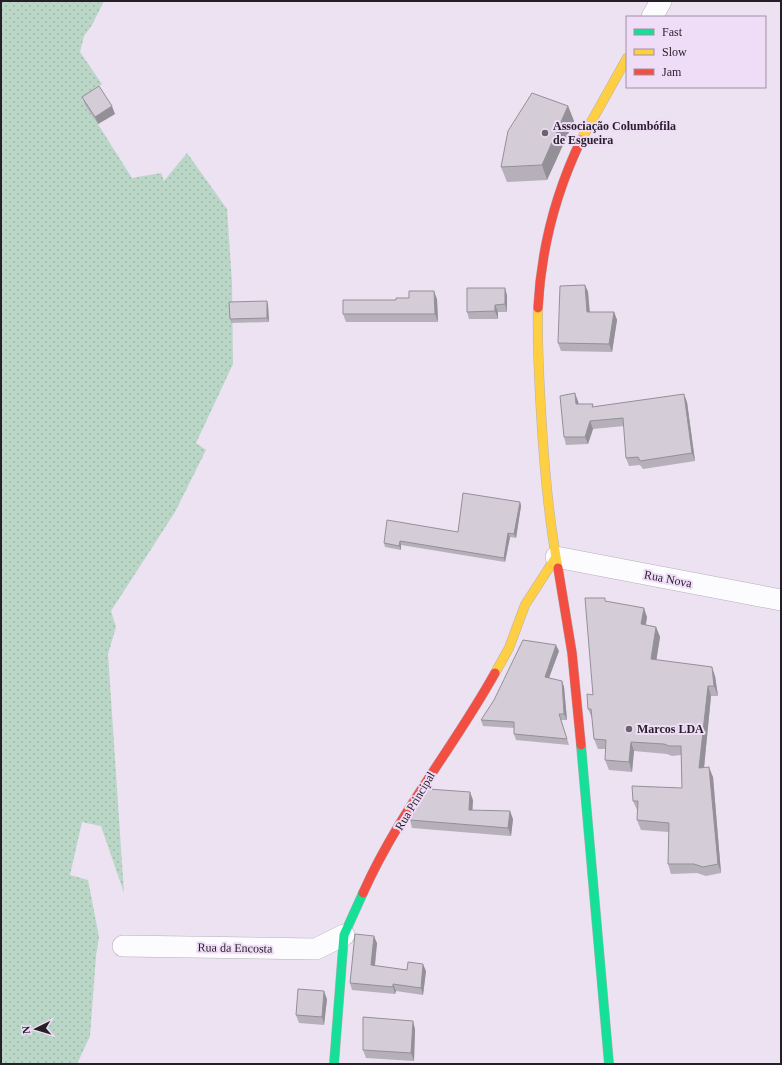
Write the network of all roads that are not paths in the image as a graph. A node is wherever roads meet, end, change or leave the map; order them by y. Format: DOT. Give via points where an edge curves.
graph roads {
  1 [pos="661,1"];
  2 [pos="653,16"];
  3 [pos="626,60"];
  4 [pos="556,557"];
  5 [pos="781,600"];
  6 [pos="344,935"];
  7 [pos="123,946"];
  8 [pos="334,1064"];
  9 [pos="609,1064"];
  1 -- 2 [label="street"];
  3 -- 4 [label="street" via="580,142 564,182 542,274 538,313 539,381 545,481"];
  4 -- 5 [label="street, Rua Nova"];
  4 -- 6 [label="street, Rua Principal" via="525,606 508,648 473,713 430,776 373,870"];
  4 -- 9 [label="street" via="575,672"];
  6 -- 7 [label="street, Rua da Encosta" via="316,949"];
  6 -- 8 [label="street, Rua Principal"];
}
